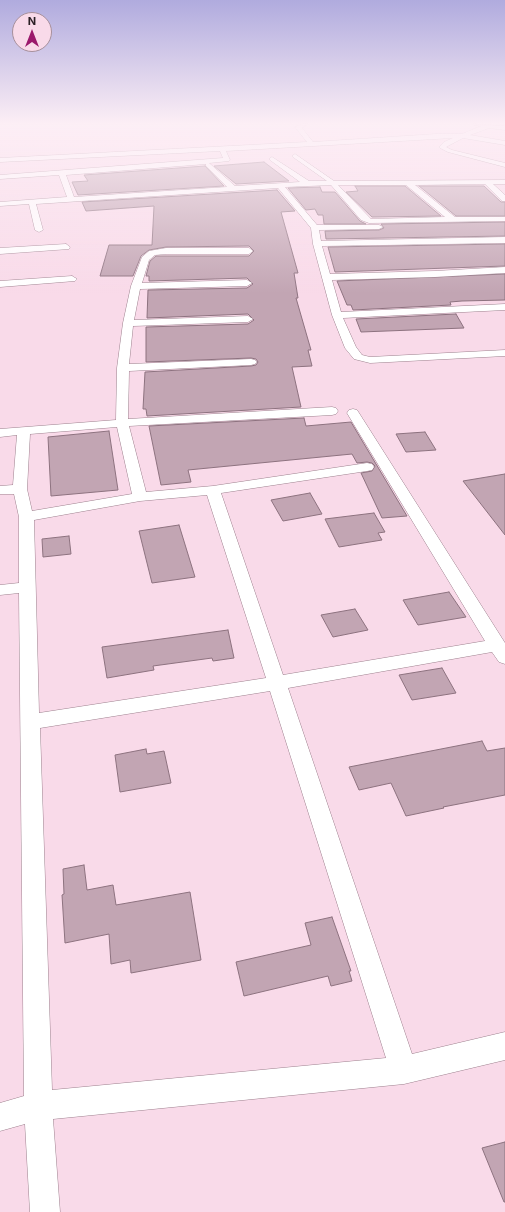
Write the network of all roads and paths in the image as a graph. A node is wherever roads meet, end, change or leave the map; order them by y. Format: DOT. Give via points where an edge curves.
graph roads {
  1 [pos="62,181"];
  2 [pos="224,181"];
  3 [pos="303,181"];
  4 [pos="329,181"];
  5 [pos="407,182"];
  6 [pos="505,182"];
  7 [pos="332,183"];
  8 [pos="308,184"];
  9 [pos="488,184"];
  10 [pos="281,187"];
  11 [pos="234,189"];
  12 [pos="71,199"];
  13 [pos="505,199"];
  14 [pos="32,202"];
  15 [pos="0,204"];
  16 [pos="452,219"];
  17 [pos="465,219"];
  18 [pos="505,219"];
  19 [pos="471,227"];
  20 [pos="505,227"];
  21 [pos="315,228"];
  22 [pos="39,230"];
  23 [pos="505,240"];
  24 [pos="317,244"];
  25 [pos="66,247"];
  26 [pos="0,250"];
  27 [pos="249,251"];
  28 [pos="505,270"];
  29 [pos="326,277"];
  30 [pos="72,279"];
  31 [pos="247,283"];
  32 [pos="0,284"];
  33 [pos="136,286"];
  34 [pos="505,308"];
  35 [pos="337,315"];
  36 [pos="248,319"];
  37 [pos="128,323"];
  38 [pos="505,353"];
  39 [pos="251,362"];
  40 [pos="123,368"];
  41 [pos="332,411"];
  42 [pos="353,413"];
  43 [pos="122,423"];
  44 [pos="24,432"];
  45 [pos="0,433"];
  46 [pos="367,467"];
  47 [pos="20,489"];
  48 [pos="0,490"];
  49 [pos="213,490"];
  50 [pos="140,498"];
  51 [pos="26,517"];
  52 [pos="27,588"];
  53 [pos="0,590"];
  54 [pos="501,651"];
  55 [pos="276,683"];
  56 [pos="30,722"];
  57 [pos="505,1046"];
  58 [pos="404,1070"];
  59 [pos="38,1106"];
  60 [pos="0,1117"];
  61 [pos="45,1212"];
  1 -- 12 [label="street"];
  2 -- 11 [label="street"];
  3 -- 8 [label="street"];
  4 -- 7 [label="street"];
  5 -- 6 [label="street"];
  5 -- 7 [label="street"];
  5 -- 16 [label="street"];
  7 -- 8 [label="street"];
  7 -- 16 [label="street" via="369,221"];
  8 -- 10 [label="street"];
  9 -- 13 [label="street"];
  10 -- 11 [label="street"];
  10 -- 21 [label="street"];
  11 -- 12 [label="street"];
  12 -- 14 [label="street"];
  14 -- 15 [label="street"];
  14 -- 22 [label="street"];
  16 -- 17 [label="street"];
  17 -- 18 [label="street"];
  17 -- 19 [label="street"];
  19 -- 20 [label="street"];
  19 -- 21 [label="street"];
  21 -- 24 [label="street"];
  23 -- 24 [label="street"];
  24 -- 29 [label="street"];
  25 -- 26 [label="street"];
  27 -- 33 [label="street" via="166,251 152,254 145,260"];
  28 -- 29 [label="street"];
  29 -- 35 [label="street"];
  30 -- 32 [label="street"];
  31 -- 33 [label="street"];
  33 -- 37 [label="street"];
  34 -- 35 [label="street"];
  35 -- 38 [label="street" via="350,348 362,359"];
  36 -- 37 [label="street"];
  37 -- 40 [label="street"];
  39 -- 40 [label="street"];
  40 -- 43 [label="street"];
  41 -- 43 [label="street"];
  42 -- 54 [label="street"];
  43 -- 44 [label="street"];
  43 -- 50 [label="street"];
  44 -- 45 [label="street"];
  44 -- 47 [label="street"];
  46 -- 49 [label="street"];
  47 -- 48 [label="street"];
  47 -- 51 [label="street"];
  49 -- 50 [label="street"];
  49 -- 55 [label="street"];
  50 -- 51 [label="street"];
  51 -- 52 [label="street"];
  52 -- 53 [label="street"];
  52 -- 56 [label="street"];
  54 -- 55 [label="street"];
  55 -- 56 [label="street"];
  55 -- 58 [label="street"];
  56 -- 59 [label="street"];
  57 -- 58 [label="street"];
  58 -- 59 [label="street"];
  59 -- 60 [label="street"];
  59 -- 61 [label="street"];
}
